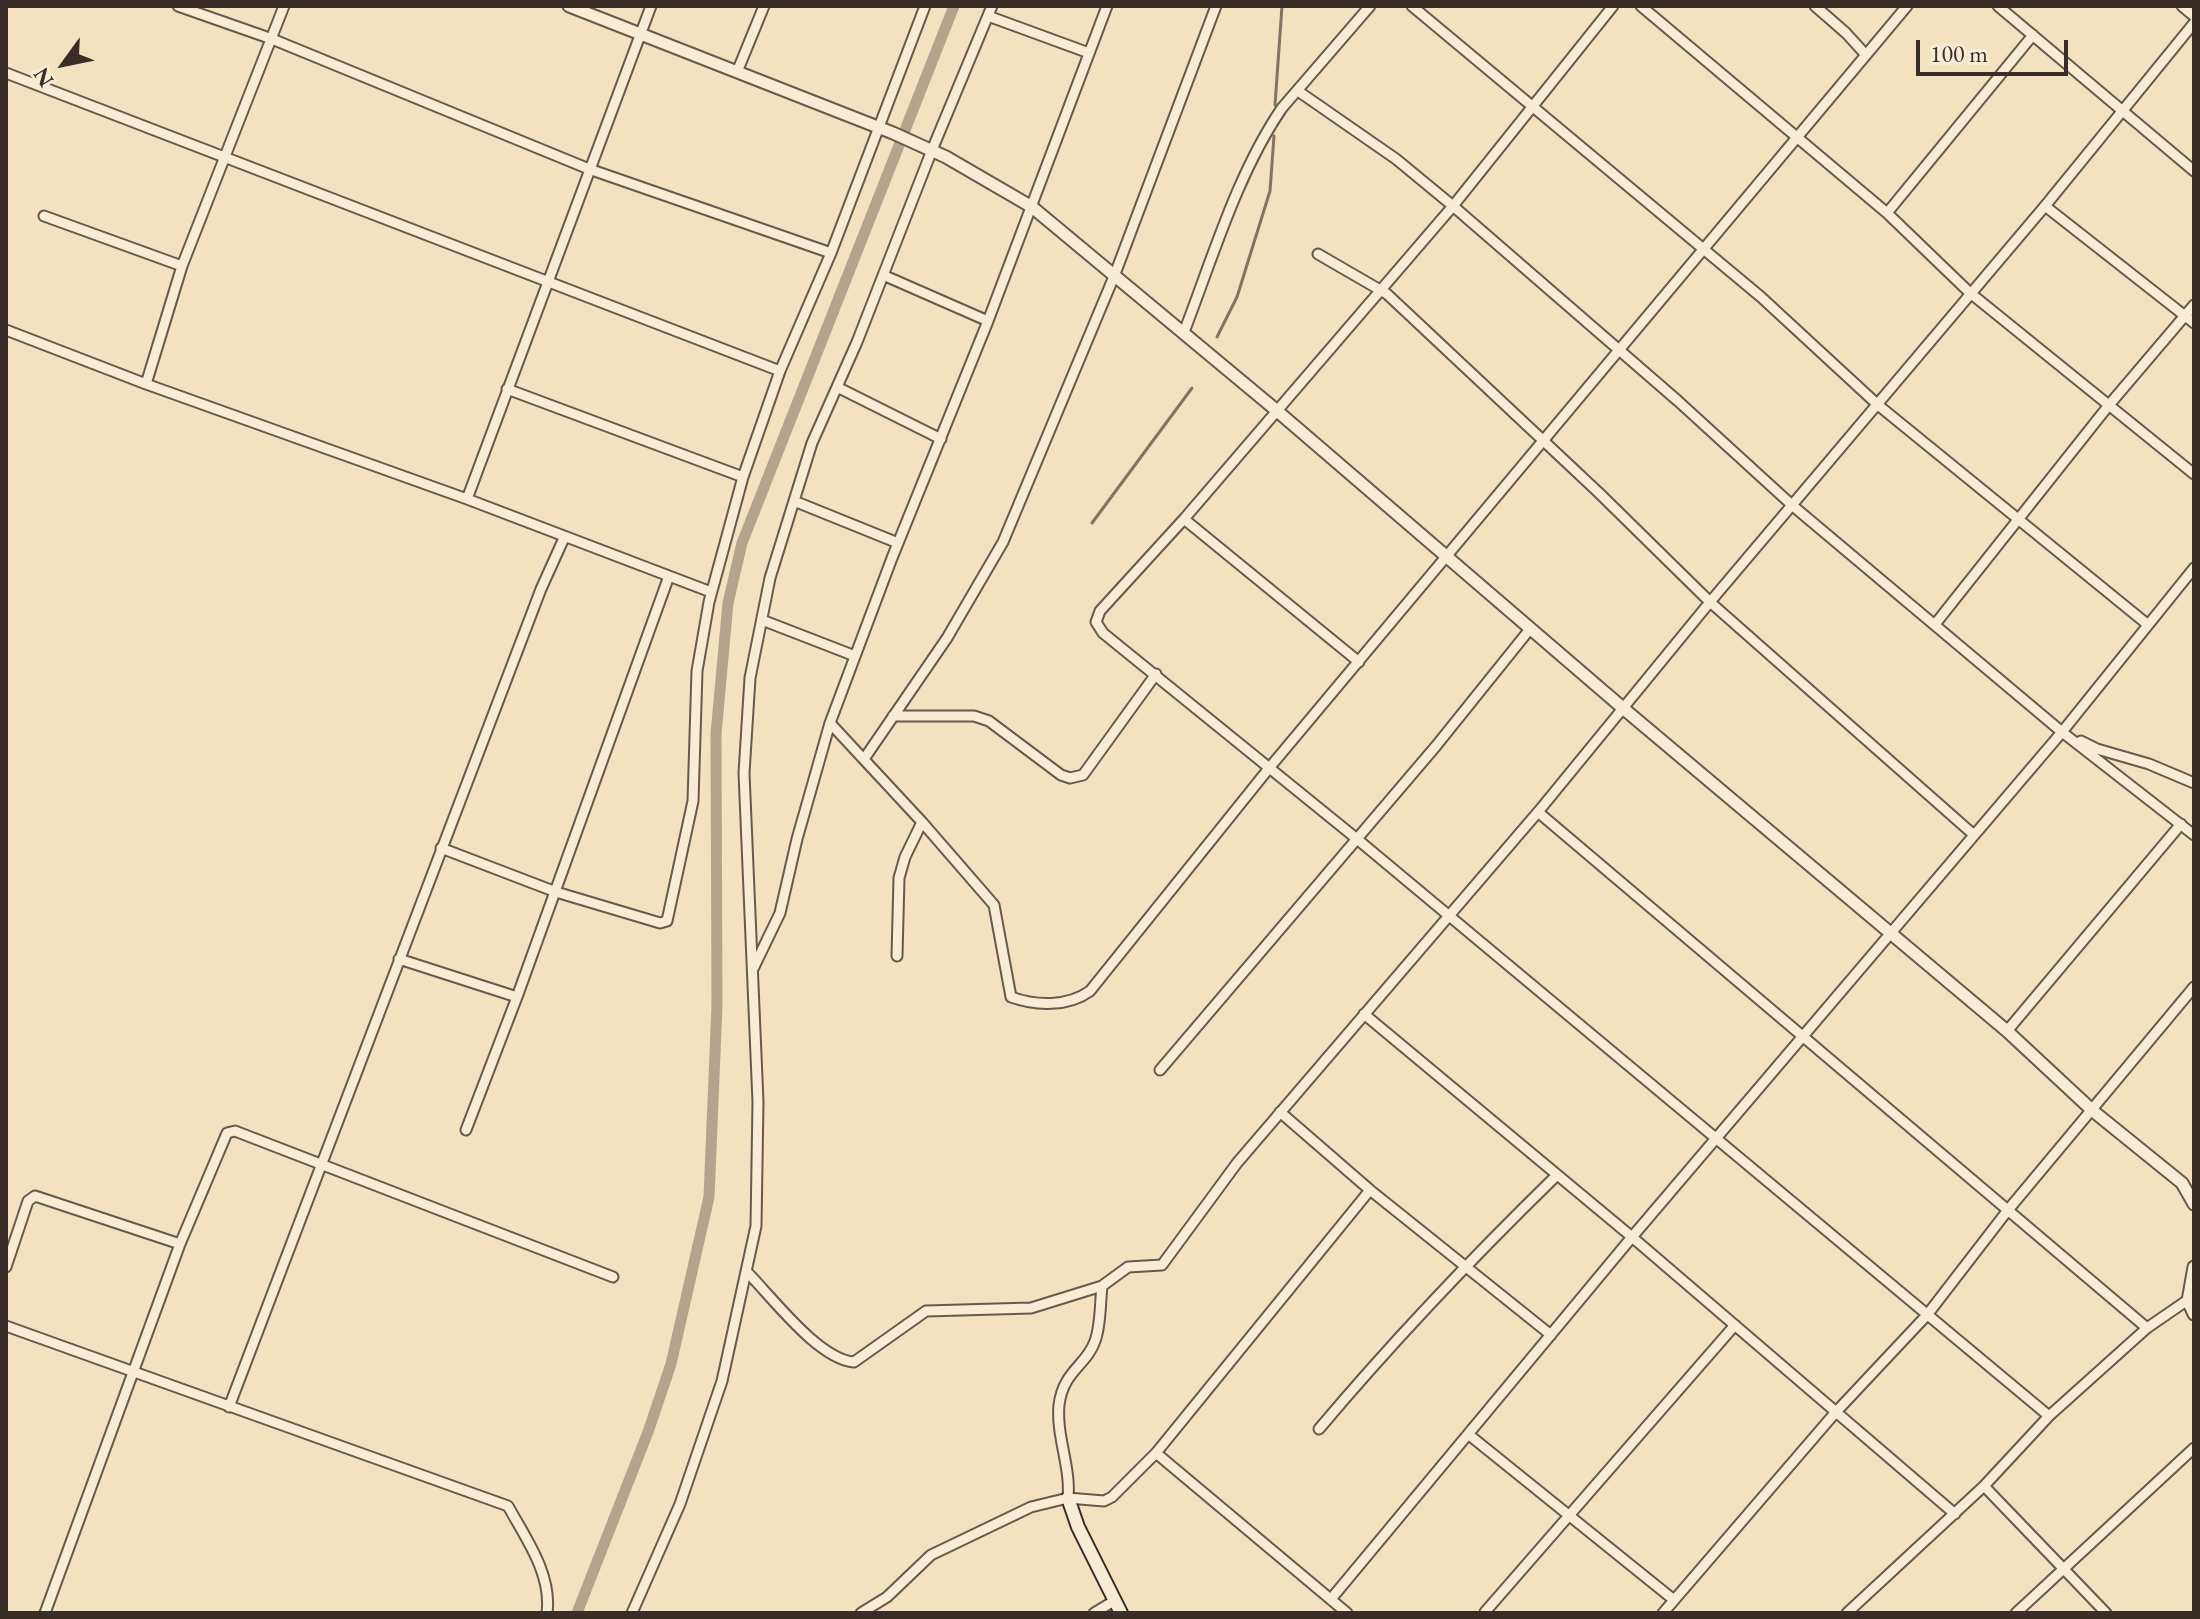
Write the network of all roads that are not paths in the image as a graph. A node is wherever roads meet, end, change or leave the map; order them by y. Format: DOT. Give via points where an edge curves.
graph roads {
  1 [pos="178,6"];
  2 [pos="284,6"];
  3 [pos="569,6"];
  4 [pos="651,6"];
  5 [pos="764,6"];
  6 [pos="925,6"];
  7 [pos="1107,6"];
  8 [pos="1216,6"];
  9 [pos="1370,6"];
  10 [pos="1412,6"];
  11 [pos="1613,6"];
  12 [pos="1641,6"];
  13 [pos="1815,6"];
  14 [pos="1907,6"];
  15 [pos="1998,6"];
  16 [pos="2182,6"];
  17 [pos="990,11"];
  18 [pos="2194,16"];
  19 [pos="2194,23"];
  20 [pos="641,34"];
  21 [pos="2033,35"];
  22 [pos="272,39"];
  23 [pos="1089,53"];
  24 [pos="1866,55"];
  25 [pos="737,72"];
  26 [pos="6,73"];
  27 [pos="1298,91"];
  28 [pos="1534,107"];
  29 [pos="2122,111"];
  30 [pos="880,128"];
  31 [pos="1797,137"];
  32 [pos="926,147"];
  33 [pos="224,157"];
  34 [pos="589,169"];
  35 [pos="2194,171"];
  36 [pos="1453,206"];
  37 [pos="2045,206"];
  38 [pos="1032,207"];
  39 [pos="1887,213"];
  40 [pos="44,216"];
  41 [pos="1704,249"];
  42 [pos="831,253"];
  43 [pos="1318,254"];
  44 [pos="182,266"];
  45 [pos="1115,274"];
  46 [pos="883,275"];
  47 [pos="547,279"];
  48 [pos="1380,289"];
  49 [pos="1969,292"];
  50 [pos="2194,305"];
  51 [pos="2186,315"];
  52 [pos="988,321"];
  53 [pos="2194,323"];
  54 [pos="6,330"];
  55 [pos="1184,332"];
  56 [pos="1619,350"];
  57 [pos="780,371"];
  58 [pos="146,384"];
  59 [pos="837,387"];
  60 [pos="507,389"];
  61 [pos="1878,405"];
  62 [pos="2109,405"];
  63 [pos="1276,410"];
  64 [pos="941,439"];
  65 [pos="1543,441"];
  66 [pos="2194,474"];
  67 [pos="743,477"];
  68 [pos="467,499"];
  69 [pos="794,501"];
  70 [pos="1793,506"];
  71 [pos="1184,519"];
  72 [pos="2019,520"];
  73 [pos="564,538"];
  74 [pos="898,543"];
  75 [pos="1446,557"];
  76 [pos="2194,568"];
  77 [pos="669,576"];
  78 [pos="711,592"];
  79 [pos="1710,602"];
  80 [pos="762,620"];
  81 [pos="1936,623"];
  82 [pos="2147,624"];
  83 [pos="1530,629"];
  84 [pos="855,656"];
  85 [pos="1359,662"];
  86 [pos="1156,674"];
  87 [pos="1624,709"];
  88 [pos="893,716"];
  89 [pos="830,723"];
  90 [pos="2062,732"];
  91 [pos="864,759"];
  92 [pos="1270,767"];
  93 [pos="2194,783"];
  94 [pos="1538,812"];
  95 [pos="922,822"];
  96 [pos="2181,824"];
  97 [pos="1974,835"];
  98 [pos="2194,835"];
  99 [pos="1357,839"];
  100 [pos="441,848"];
  101 [pos="556,892"];
  102 [pos="1447,915"];
  103 [pos="1892,934"];
  104 [pos="897,956"];
  105 [pos="399,959"];
  106 [pos="752,972"];
  107 [pos="2194,987"];
  108 [pos="517,997"];
  109 [pos="1364,1014"];
  110 [pos="2007,1031"];
  111 [pos="1803,1035"];
  112 [pos="1160,1070"];
  113 [pos="2093,1111"];
  114 [pos="1280,1112"];
  115 [pos="466,1130"];
  116 [pos="1716,1138"];
  117 [pos="321,1165"];
  118 [pos="1556,1176"];
  119 [pos="1370,1190"];
  120 [pos="2194,1204"];
  121 [pos="2008,1210"];
  122 [pos="1632,1237"];
  123 [pos="180,1244"];
  124 [pos="1464,1266"];
  125 [pos="6,1267"];
  126 [pos="2194,1267"];
  127 [pos="747,1272"];
  128 [pos="613,1277"];
  129 [pos="1102,1286"];
  130 [pos="2191,1298"];
  131 [pos="2194,1314"];
  132 [pos="1927,1315"];
  133 [pos="1735,1325"];
  134 [pos="6,1326"];
  135 [pos="2147,1328"];
  136 [pos="1551,1335"];
  137 [pos="132,1372"];
  138 [pos="229,1407"];
  139 [pos="1835,1413"];
  140 [pos="2049,1416"];
  141 [pos="1319,1429"];
  142 [pos="1468,1434"];
  143 [pos="2194,1448"];
  144 [pos="1156,1453"];
  145 [pos="1984,1486"];
  146 [pos="1068,1498"];
  147 [pos="1569,1514"];
  148 [pos="1955,1514"];
  149 [pos="2063,1567"];
  150 [pos="1331,1599"];
  151 [pos="1674,1600"];
  152 [pos="1114,1601"];
  153 [pos="1485,1612"];
  154 [pos="45,1613"];
  155 [pos="547,1613"];
  156 [pos="632,1613"];
  157 [pos="861,1613"];
  158 [pos="1094,1613"];
  159 [pos="1121,1613"];
  160 [pos="1347,1613"];
  161 [pos="1663,1613"];
  162 [pos="1847,1613"];
  163 [pos="2016,1613"];
  164 [pos="2106,1613"];
  1 -- 22 [label="street"];
  2 -- 22 [label="street"];
  3 -- 20 [label="street"];
  4 -- 20 [label="street"];
  5 -- 25 [label="street"];
  6 -- 30 [label="street"];
  7 -- 23 [label="street"];
  8 -- 45 [label="street"];
  9 -- 27 [label="street"];
  10 -- 28 [label="street"];
  11 -- 28 [label="street"];
  12 -- 31 [label="street"];
  13 -- 24 [label="street"];
  14 -- 24 [label="street"];
  15 -- 21 [label="street"];
  16 -- 18 [label="street"];
  17 -- 23 [label="street"];
  17 -- 32 [label="street"];
  19 -- 29 [label="street"];
  20 -- 25 [label="street"];
  20 -- 34 [label="street"];
  21 -- 29 [label="street"];
  21 -- 39 [label="street"];
  22 -- 33 [label="street"];
  22 -- 34 [label="street"];
  23 -- 38 [label="street"];
  24 -- 31 [label="street"];
  25 -- 30 [label="street"];
  26 -- 33 [label="street"];
  27 -- 36 [label="street"];
  27 -- 55 [label="street" via="1271,124 1247,170"];
  28 -- 36 [label="street"];
  28 -- 41 [label="street"];
  29 -- 35 [label="street"];
  29 -- 37 [label="street"];
  30 -- 32 [label="street"];
  30 -- 42 [label="street"];
  31 -- 39 [label="street"];
  31 -- 41 [label="street"];
  32 -- 38 [label="street"];
  32 -- 46 [label="street"];
  33 -- 44 [label="street"];
  33 -- 47 [label="street"];
  34 -- 42 [label="street"];
  34 -- 47 [label="street"];
  36 -- 48 [label="street"];
  36 -- 56 [label="street"];
  37 -- 49 [label="street"];
  37 -- 51 [label="street"];
  38 -- 45 [label="street"];
  38 -- 52 [label="street"];
  39 -- 49 [label="street"];
  40 -- 44 [label="street"];
  41 -- 56 [label="street"];
  41 -- 61 [label="street"];
  42 -- 57 [label="street"];
  43 -- 48 [label="street"];
  44 -- 58 [label="street"];
  45 -- 55 [label="street"];
  45 -- 88 [label="street" via="1003,542"];
  46 -- 52 [label="street"];
  46 -- 59 [label="street"];
  47 -- 57 [label="street"];
  47 -- 60 [label="street"];
  48 -- 63 [label="street"];
  48 -- 65 [label="street"];
  49 -- 61 [label="street"];
  49 -- 62 [label="street"];
  50 -- 51 [label="street"];
  51 -- 53 [label="street"];
  51 -- 62 [label="street"];
  52 -- 64 [label="street"];
  54 -- 58 [label="street"];
  55 -- 63 [label="street"];
  56 -- 65 [label="street"];
  56 -- 70 [label="street"];
  57 -- 67 [label="street"];
  58 -- 68 [label="street"];
  59 -- 64 [label="street"];
  59 -- 69 [label="street"];
  60 -- 67 [label="street"];
  60 -- 68 [label="street"];
  61 -- 70 [label="street"];
  61 -- 72 [label="street"];
  62 -- 66 [label="street"];
  62 -- 72 [label="street"];
  63 -- 71 [label="street"];
  63 -- 75 [label="street"];
  64 -- 74 [label="street"];
  65 -- 75 [label="street"];
  65 -- 79 [label="street"];
  67 -- 78 [label="street"];
  68 -- 73 [label="street"];
  69 -- 74 [label="street"];
  69 -- 80 [label="street"];
  70 -- 79 [label="street"];
  70 -- 81 [label="street"];
  71 -- 85 [label="street"];
  71 -- 86 [label="street" via="1100,611 1096,622"];
  72 -- 81 [label="street"];
  72 -- 82 [label="street"];
  73 -- 77 [label="street"];
  73 -- 100 [label="street"];
  74 -- 84 [label="street"];
  75 -- 83 [label="street"];
  75 -- 85 [label="street"];
  76 -- 82 [label="street"];
  77 -- 78 [label="street"];
  77 -- 101 [label="street"];
  78 -- 101 [label="street" via="697,671 693,801 667,921"];
  79 -- 87 [label="street"];
  79 -- 97 [label="street"];
  80 -- 84 [label="street"];
  80 -- 106 [label="street" via="750,678 744,773"];
  81 -- 90 [label="street"];
  82 -- 90 [label="street"];
  83 -- 87 [label="street"];
  83 -- 99 [label="street"];
  84 -- 89 [label="street"];
  85 -- 92 [label="street"];
  86 -- 88 [label="street" via="1083,775 1070,778 989,721 974,716"];
  86 -- 92 [label="street"];
  87 -- 94 [label="street"];
  87 -- 103 [label="street"];
  88 -- 91 [label="street"];
  89 -- 91 [label="street"];
  89 -- 106 [label="street" via="780,913"];
  90 -- 93 [label="street"];
  90 -- 96 [label="street"];
  90 -- 97 [label="street"];
  91 -- 95 [label="street"];
  92 -- 95 [label="street" via="1077,1001 1023,1002 1011,997 994,905"];
  92 -- 99 [label="street"];
  94 -- 102 [label="street"];
  94 -- 111 [label="street"];
  95 -- 104 [label="street" via="899,878"];
  96 -- 98 [label="street"];
  96 -- 110 [label="street"];
  97 -- 103 [label="street"];
  99 -- 102 [label="street"];
  99 -- 112 [label="street"];
  100 -- 101 [label="street"];
  100 -- 105 [label="street"];
  101 -- 108 [label="street"];
  102 -- 109 [label="street"];
  102 -- 116 [label="street"];
  103 -- 110 [label="street"];
  103 -- 111 [label="street"];
  105 -- 108 [label="street"];
  105 -- 117 [label="street"];
  106 -- 127 [label="street" via="756,1226"];
  107 -- 113 [label="street"];
  108 -- 115 [label="street"];
  109 -- 114 [label="street"];
  109 -- 118 [label="street"];
  110 -- 113 [label="street"];
  111 -- 116 [label="street"];
  111 -- 121 [label="street"];
  113 -- 120 [label="street" via="2182,1183"];
  113 -- 121 [label="street"];
  114 -- 119 [label="street"];
  114 -- 129 [label="street" via="1162,1265 1128,1267"];
  116 -- 122 [label="street"];
  116 -- 132 [label="street"];
  117 -- 123 [label="street" via="235,1131 227,1133"];
  117 -- 128 [label="street"];
  117 -- 138 [label="street"];
  118 -- 122 [label="street"];
  118 -- 124 [label="street"];
  119 -- 124 [label="street"];
  119 -- 144 [label="street"];
  121 -- 132 [label="street"];
  121 -- 135 [label="street"];
  122 -- 133 [label="street"];
  122 -- 136 [label="street"];
  123 -- 125 [label="street" via="35,1196 28,1201"];
  123 -- 137 [label="street"];
  124 -- 136 [label="street"];
  124 -- 141 [label="street"];
  126 -- 130 [label="street"];
  127 -- 129 [label="street" via="811,1339 834,1356 854,1362 926,1311 1031,1308"];
  127 -- 156 [label="street" via="713,1409 680,1504"];
  129 -- 146 [label="street" via="1095,1341 1068,1377 1059,1405"];
  130 -- 131 [label="street"];
  130 -- 135 [label="street"];
  132 -- 139 [label="street"];
  132 -- 140 [label="street"];
  133 -- 139 [label="street"];
  133 -- 147 [label="street"];
  134 -- 137 [label="street"];
  135 -- 140 [label="street"];
  136 -- 142 [label="street"];
  137 -- 138 [label="street"];
  137 -- 154 [label="street"];
  138 -- 155 [label="street" via="508,1506 543,1573"];
  139 -- 148 [label="street"];
  139 -- 151 [label="street"];
  140 -- 145 [label="street"];
  142 -- 147 [label="street"];
  142 -- 150 [label="street"];
  143 -- 149 [label="street"];
  144 -- 146 [label="street" via="1112,1497"];
  144 -- 150 [label="street"];
  145 -- 148 [label="street"];
  145 -- 149 [label="street"];
  146 -- 152 [label="main road"];
  146 -- 157 [label="street" via="1031,1507 931,1555 887,1597"];
  147 -- 151 [label="street"];
  147 -- 153 [label="street"];
  148 -- 162 [label="street"];
  149 -- 163 [label="street"];
  149 -- 164 [label="street"];
  150 -- 160 [label="street"];
  151 -- 161 [label="street"];
  152 -- 158 [label="street"];
  152 -- 159 [label="main road"];
}
